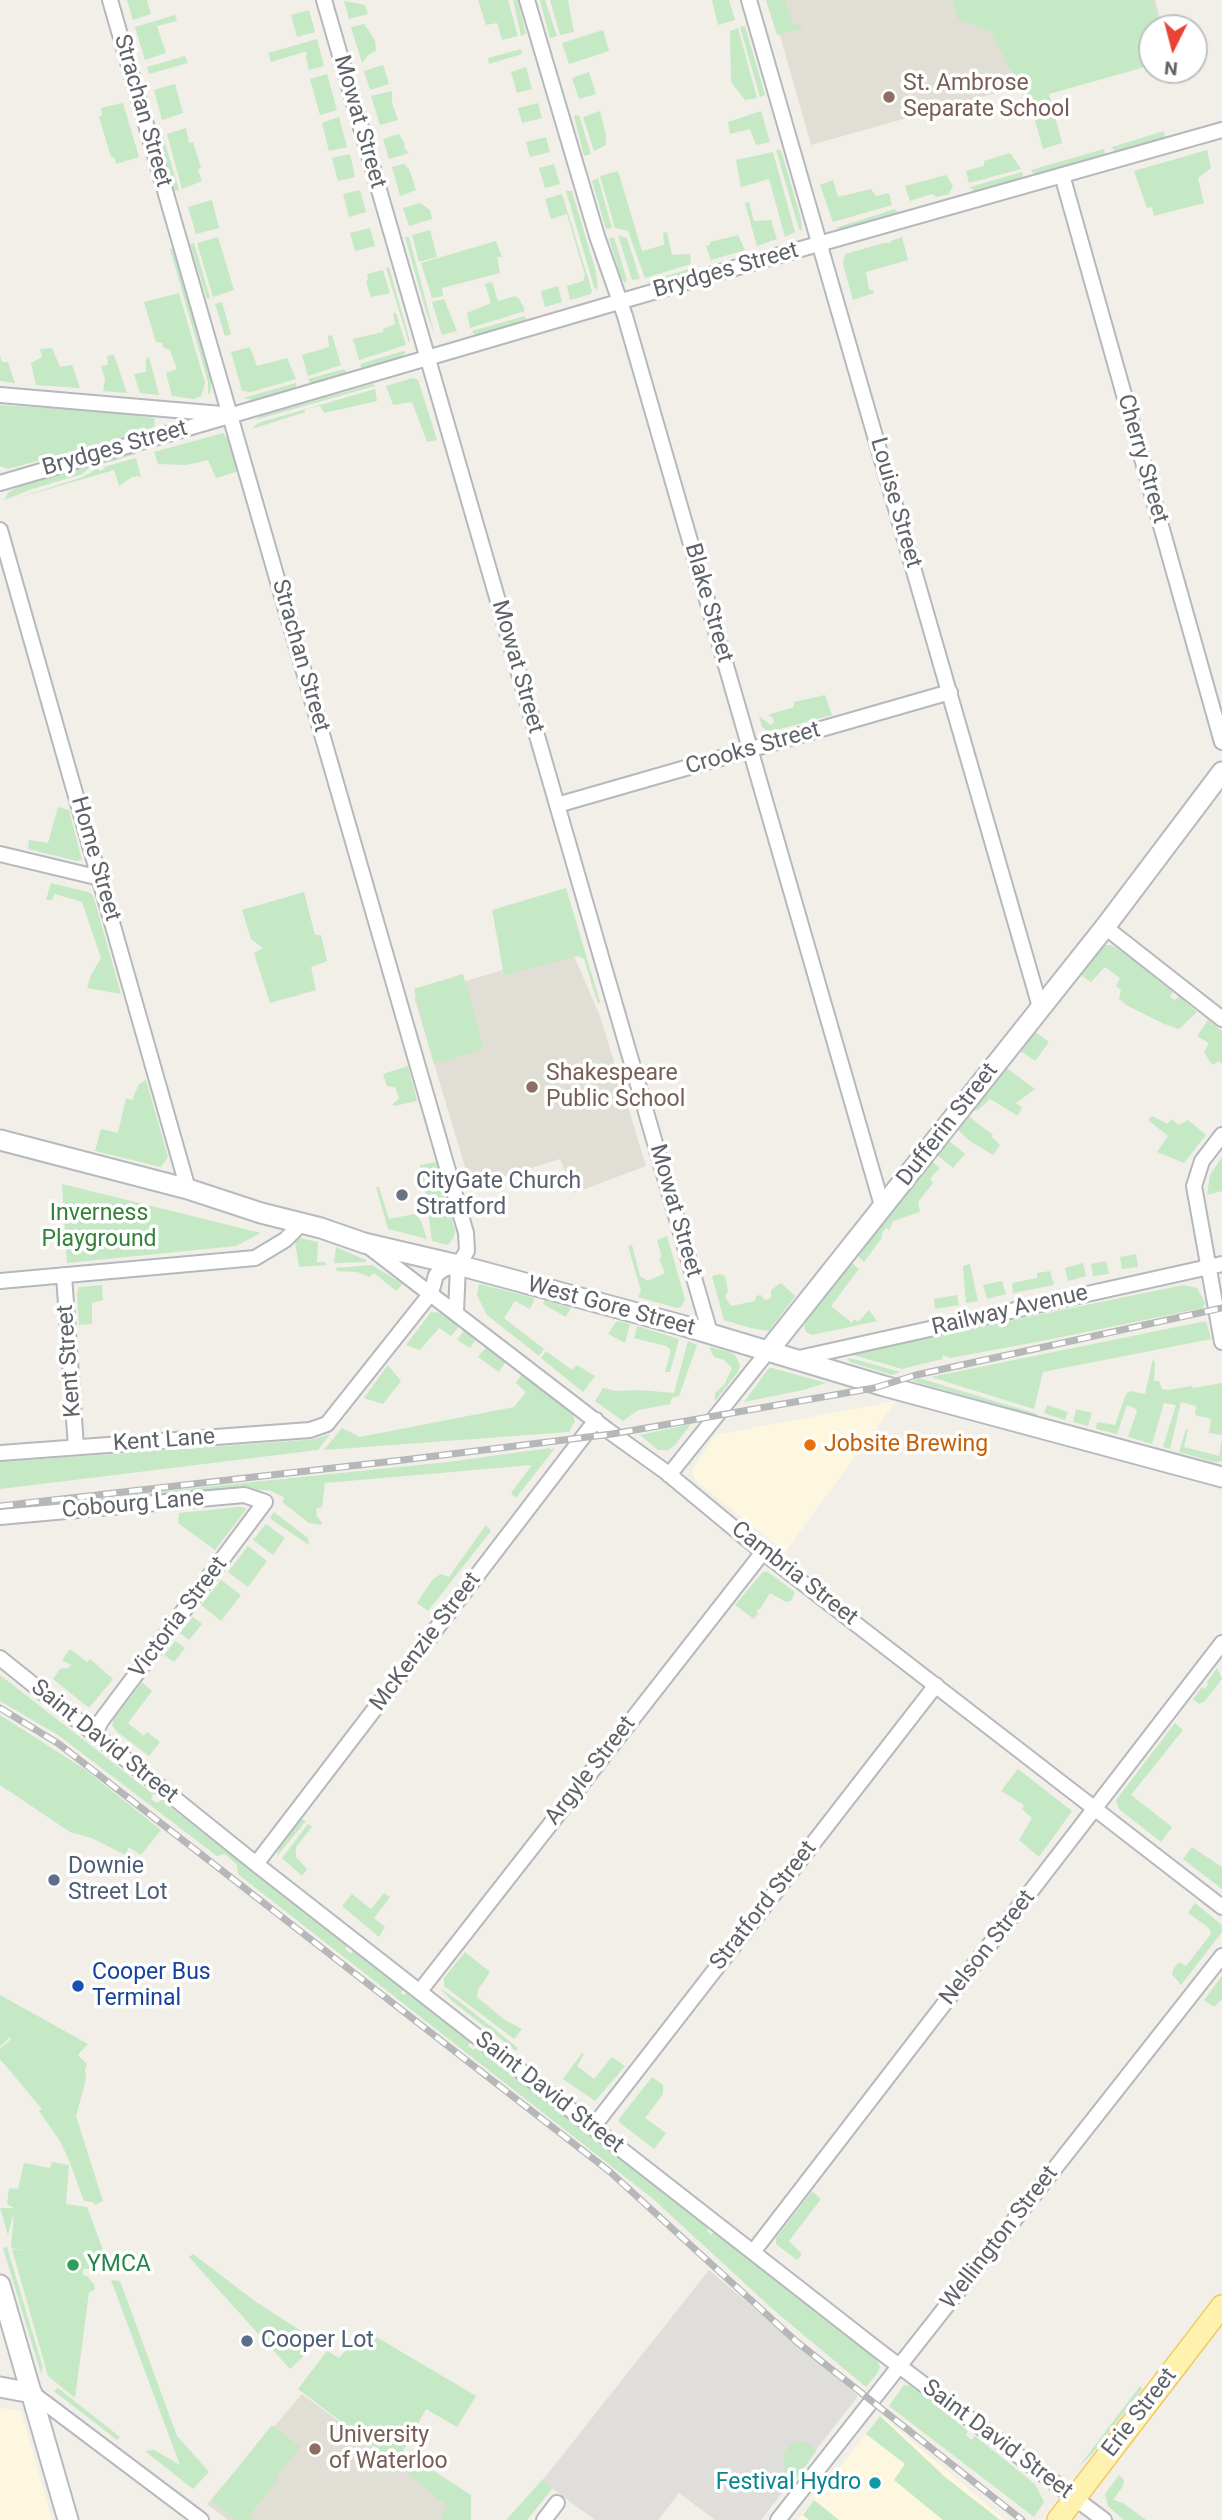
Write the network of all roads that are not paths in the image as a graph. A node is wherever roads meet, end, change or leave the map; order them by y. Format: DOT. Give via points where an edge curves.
graph roads {
  1 [pos="110,0"];
  2 [pos="324,0"];
  3 [pos="527,0"];
  4 [pos="748,0"];
  5 [pos="1222,131"];
  6 [pos="1062,175"];
  7 [pos="820,244"];
  8 [pos="618,303"];
  9 [pos="428,359"];
  10 [pos="0,395"];
  11 [pos="230,414"];
  12 [pos="0,483"];
  13 [pos="0,530"];
  14 [pos="950,692"];
  15 [pos="1222,742"];
  16 [pos="750,750"];
  17 [pos="1222,772"];
  18 [pos="557,805"];
  19 [pos="0,853"];
  20 [pos="100,878"];
  21 [pos="1105,927"];
  22 [pos="1040,1007"];
  23 [pos="1222,1019"];
  24 [pos="1222,1135"];
  25 [pos="0,1140"];
  26 [pos="188,1189"];
  27 [pos="883,1209"];
  28 [pos="301,1224"];
  29 [pos="364,1243"];
  30 [pos="458,1265"];
  31 [pos="1215,1265"];
  32 [pos="64,1275"];
  33 [pos="0,1281"];
  34 [pos="431,1293"];
  35 [pos="456,1312"];
  36 [pos="710,1334"];
  37 [pos="1222,1342"];
  38 [pos="769,1350"];
  39 [pos="799,1358"];
  40 [pos="596,1420"];
  41 [pos="76,1447"];
  42 [pos="0,1453"];
  43 [pos="669,1475"];
  44 [pos="1222,1477"];
  45 [pos="265,1502"];
  46 [pos="0,1517"];
  47 [pos="763,1552"];
  48 [pos="1222,1643"];
  49 [pos="0,1658"];
  50 [pos="936,1685"];
  51 [pos="94,1735"];
  52 [pos="1094,1809"];
  53 [pos="256,1864"];
  54 [pos="1222,1907"];
  55 [pos="1222,1956"];
  56 [pos="419,1991"];
  57 [pos="593,2127"];
  58 [pos="753,2252"];
  59 [pos="0,2284"];
  60 [pos="1222,2306"];
  61 [pos="898,2366"];
  62 [pos="0,2387"];
  63 [pos="32,2393"];
  64 [pos="1075,2498"];
  65 [pos="557,2503"];
  66 [pos="68,2520"];
  67 [pos="201,2520"];
  68 [pos="544,2520"];
  69 [pos="778,2520"];
  70 [pos="1058,2520"];
  71 [pos="1104,2520"];
  1 -- 11 [label="street, Strachan Street"];
  2 -- 9 [label="street, Mowat Street"];
  3 -- 8 [label="street, Blake Street"];
  4 -- 7 [label="street, Louise Street"];
  5 -- 6 [label="street, Brydges Street"];
  6 -- 7 [label="street, Brydges Street"];
  6 -- 15 [label="street, Cherry Street"];
  7 -- 8 [label="street, Brydges Street"];
  7 -- 14 [label="street, Louise Street"];
  8 -- 9 [label="street, Brydges Street"];
  8 -- 16 [label="street, Blake Street"];
  9 -- 11 [label="street, Brydges Street"];
  9 -- 18 [label="street, Mowat Street"];
  10 -- 11 [label="street, Brydges Street"];
  11 -- 12 [label="street, Brydges Street"];
  11 -- 30 [label="street, Strachan Street" via="466,1233 467,1251"];
  13 -- 20 [label="street, Home Street"];
  14 -- 16 [label="street, Crooks Street"];
  14 -- 22 [label="street, Louise Street"];
  16 -- 18 [label="street, Crooks Street"];
  16 -- 27 [label="street, Blake Street"];
  17 -- 21 [label="street, Dufferin Street"];
  18 -- 36 [label="street, Mowat Street"];
  19 -- 20 [label="street"];
  20 -- 26 [label="street, Home Street"];
  21 -- 22 [label="street, Dufferin Street"];
  21 -- 23 [label="street"];
  22 -- 27 [label="street, Dufferin Street"];
  24 -- 31 [label="street" via="1202,1161 1194,1186"];
  25 -- 26 [label="street, West Gore Street"];
  26 -- 28 [label="street, West Gore Street"];
  27 -- 38 [label="street, Dufferin Street"];
  28 -- 29 [label="street, West Gore Street"];
  28 -- 32 [label="street" via="255,1258"];
  29 -- 30 [label="street, West Gore Street"];
  29 -- 34 [label="street, Cambria Street"];
  30 -- 34 [label="street" via="436,1275"];
  30 -- 35 [label="street, Strachan Street"];
  30 -- 36 [label="street, West Gore Street"];
  31 -- 37 [label="street"];
  31 -- 39 [label="street, Railway Avenue"];
  32 -- 33 [label="street"];
  32 -- 41 [label="street, Kent Street"];
  34 -- 35 [label="street, Cambria Street"];
  34 -- 41 [label="street, Kent Lane" via="327,1424 310,1430"];
  35 -- 40 [label="street, Cambria Street"];
  36 -- 38 [label="street, West Gore Street"];
  38 -- 39 [label="street, West Gore Street"];
  38 -- 43 [label="street, Dufferin Street"];
  39 -- 44 [label="street, West Gore Street" via="884,1386"];
  40 -- 43 [label="street, Cambria Street"];
  40 -- 53 [label="street, McKenzie Street"];
  41 -- 42 [label="street, Kent Lane"];
  43 -- 47 [label="street, Cambria Street"];
  45 -- 46 [label="street, Cobourg Lane" via="244,1495"];
  45 -- 51 [label="street, Victoria Street"];
  47 -- 50 [label="street, Cambria Street"];
  47 -- 56 [label="street, Argyle Street"];
  48 -- 52 [label="street, Nelson Street"];
  49 -- 51 [label="street, Saint David Street"];
  50 -- 52 [label="street, Cambria Street"];
  50 -- 57 [label="street, Stratford Street"];
  51 -- 53 [label="street, Saint David Street"];
  52 -- 54 [label="street, Cambria Street"];
  52 -- 58 [label="street, Nelson Street"];
  53 -- 56 [label="street, Saint David Street"];
  55 -- 61 [label="street, Wellington Street"];
  56 -- 57 [label="street, Saint David Street"];
  57 -- 58 [label="street, Saint David Street"];
  58 -- 61 [label="street, Saint David Street"];
  59 -- 63 [label="street"];
  60 -- 64 [label="main road, Erie Street"];
  61 -- 64 [label="street, Saint David Street"];
  61 -- 69 [label="street, Wellington Street"];
  62 -- 63 [label="street"];
  63 -- 66 [label="street"];
  63 -- 67 [label="street"];
  64 -- 70 [label="main road, Erie Street"];
  64 -- 71 [label="street, Saint David Street"];
  65 -- 68 [label="street"];
}
